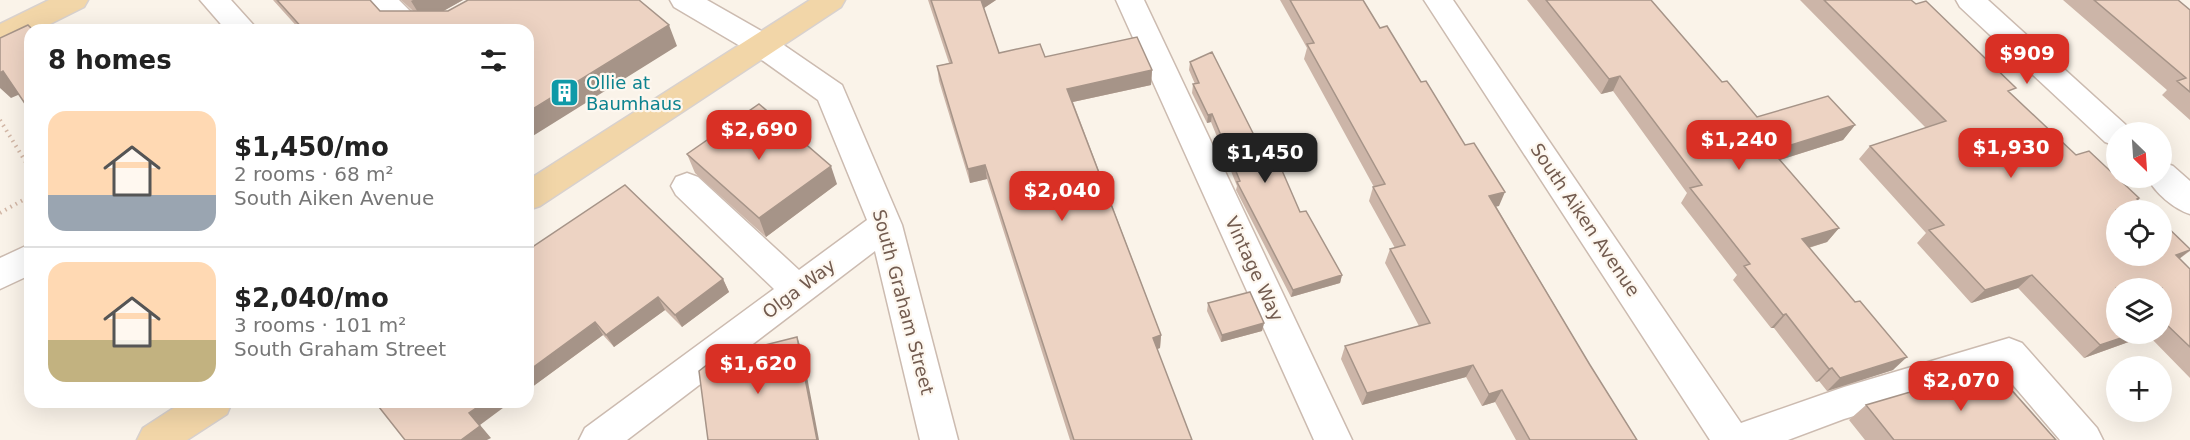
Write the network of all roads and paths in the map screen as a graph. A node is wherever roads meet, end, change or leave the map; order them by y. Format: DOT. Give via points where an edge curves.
graph roads {
  1 [pos="74,0"];
  2 [pos="214,0"];
  3 [pos="382,0"];
  4 [pos="684,0"];
  5 [pos="831,0"];
  6 [pos="1130,0"];
  7 [pos="1438,0"];
  8 [pos="1970,0"];
  9 [pos="24,24"];
  10 [pos="25,24"];
  11 [pos="237,24"];
  12 [pos="406,24"];
  13 [pos="0,36"];
  14 [pos="762,45"];
  15 [pos="0,120"];
  16 [pos="2106,125"];
  17 [pos="24,159"];
  18 [pos="2172,184"];
  19 [pos="687,186"];
  20 [pos="534,193"];
  21 [pos="24,199"];
  22 [pos="2190,201"];
  23 [pos="0,213"];
  24 [pos="885,225"];
  25 [pos="24,261"];
  26 [pos="0,275"];
  27 [pos="798,290"];
  28 [pos="195,420"];
  29 [pos="156,440"];
  30 [pos="598,440"];
  31 [pos="939,440"];
  32 [pos="1333,440"];
  33 [pos="1731,440"];
  34 [pos="1742,440"];
  35 [pos="2084,440"];
  1 -- 10 [label="main road"];
  2 -- 11 [label="street"];
  3 -- 12 [label="street"];
  4 -- 14 [label="street, South Graham Street"];
  5 -- 14 [label="main road"];
  6 -- 32 [label="street, Vintage Way"];
  7 -- 33 [label="street, South Aiken Avenue"];
  8 -- 16 [label="street"];
  9 -- 13 [label="main road"];
  14 -- 20 [label="main road"];
  14 -- 24 [label="street, South Graham Street" via="831,93"];
  15 -- 17 [label="path"];
  18 -- 22 [label="street"];
  19 -- 27 [label="street"];
  21 -- 23 [label="path"];
  24 -- 27 [label="street, Olga Way"];
  24 -- 31 [label="street, South Graham Street"];
  25 -- 26 [label="street"];
  27 -- 30 [label="street, Olga Way"];
  28 -- 29 [label="main road"];
  34 -- 35 [label="street" via="1844,403 2009,354"];
}
